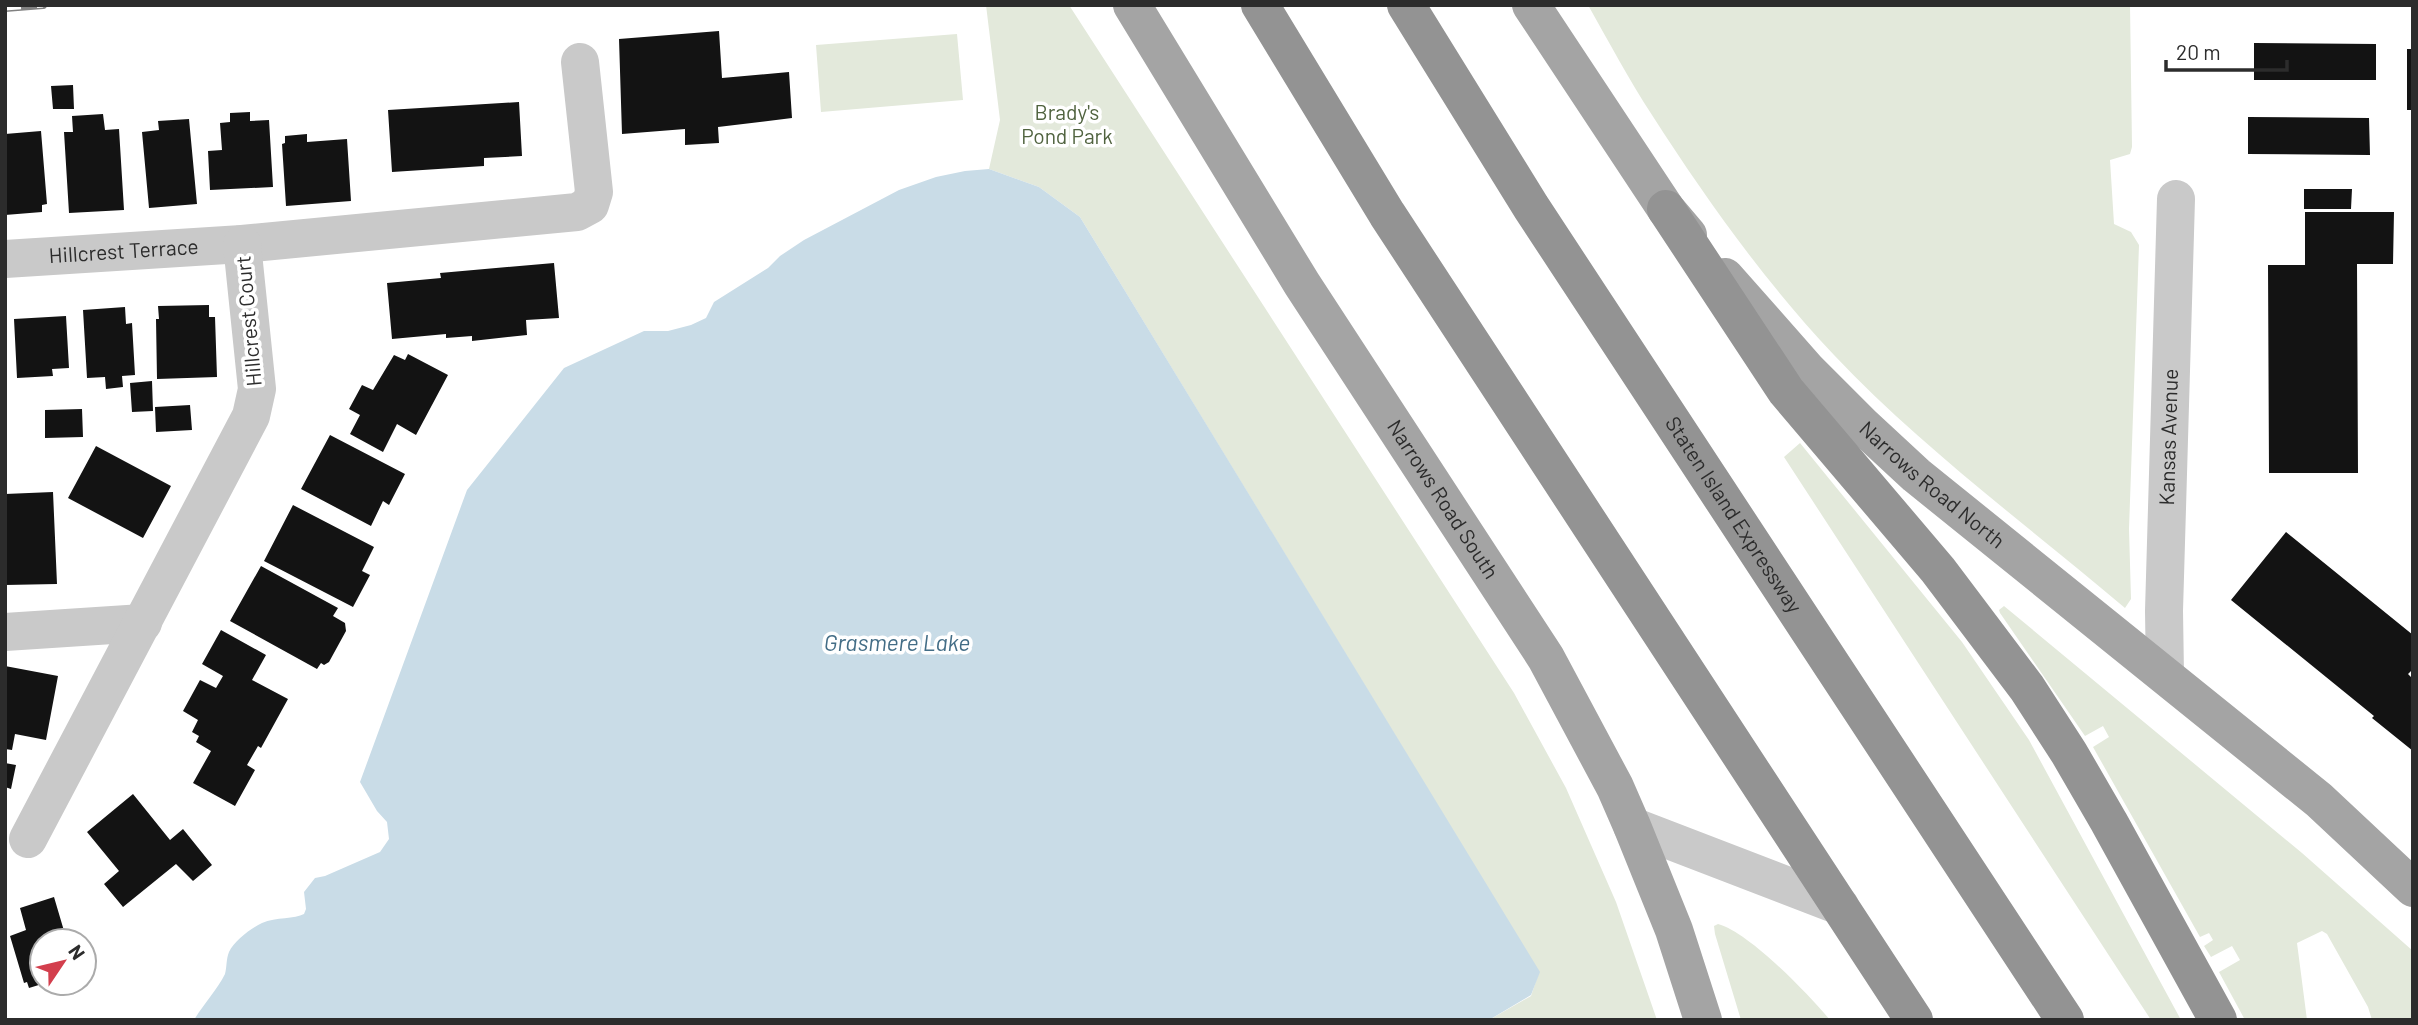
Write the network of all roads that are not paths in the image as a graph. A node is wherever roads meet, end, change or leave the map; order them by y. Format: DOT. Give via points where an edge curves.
graph roads {
  1 [pos="1132,5"];
  2 [pos="1534,10"];
  3 [pos="1411,13"];
  4 [pos="1268,19"];
  5 [pos="580,62"];
  6 [pos="2176,199"];
  7 [pos="1666,209"];
  8 [pos="242,244"];
  9 [pos="5,259"];
  10 [pos="143,623"];
  11 [pos="5,632"];
  12 [pos="2165,675"];
  13 [pos="1632,826"];
  14 [pos="28,839"];
  15 [pos="2413,888"];
  16 [pos="1840,906"];
  17 [pos="1703,1020"];
  18 [pos="1914,1020"];
  19 [pos="2066,1020"];
  20 [pos="2218,1020"];
  1 -- 13 [label="main road, Narrows Road South" via="1302,284 1546,658"];
  2 -- 7 [label="main road, Narrows Road North"];
  3 -- 19 [label="highway, Staten Island Expressway" via="1531,207"];
  4 -- 16 [label="highway" via="1387,214"];
  5 -- 8 [label="street, Hillcrest Court" via="594,192 590,205 577,212"];
  6 -- 12 [label="street, Kansas Avenue"];
  7 -- 12 [label="main road, Narrows Road North" via="1808,371 1862,425 1916,475"];
  7 -- 20 [label="highway" via="1786,391 1938,570 2027,688 2109,822"];
  8 -- 9 [label="street, Hillcrest Terrace"];
  8 -- 10 [label="street, Hillcrest Court" via="257,389 251,416"];
  10 -- 11 [label="street"];
  10 -- 14 [label="street, Hillcrest Court"];
  12 -- 15 [label="main road, Narrows Road North" via="2319,800"];
  13 -- 16 [label="street"];
  13 -- 17 [label="main road, Narrows Road South" via="1674,930"];
  16 -- 18 [label="highway"];
}
